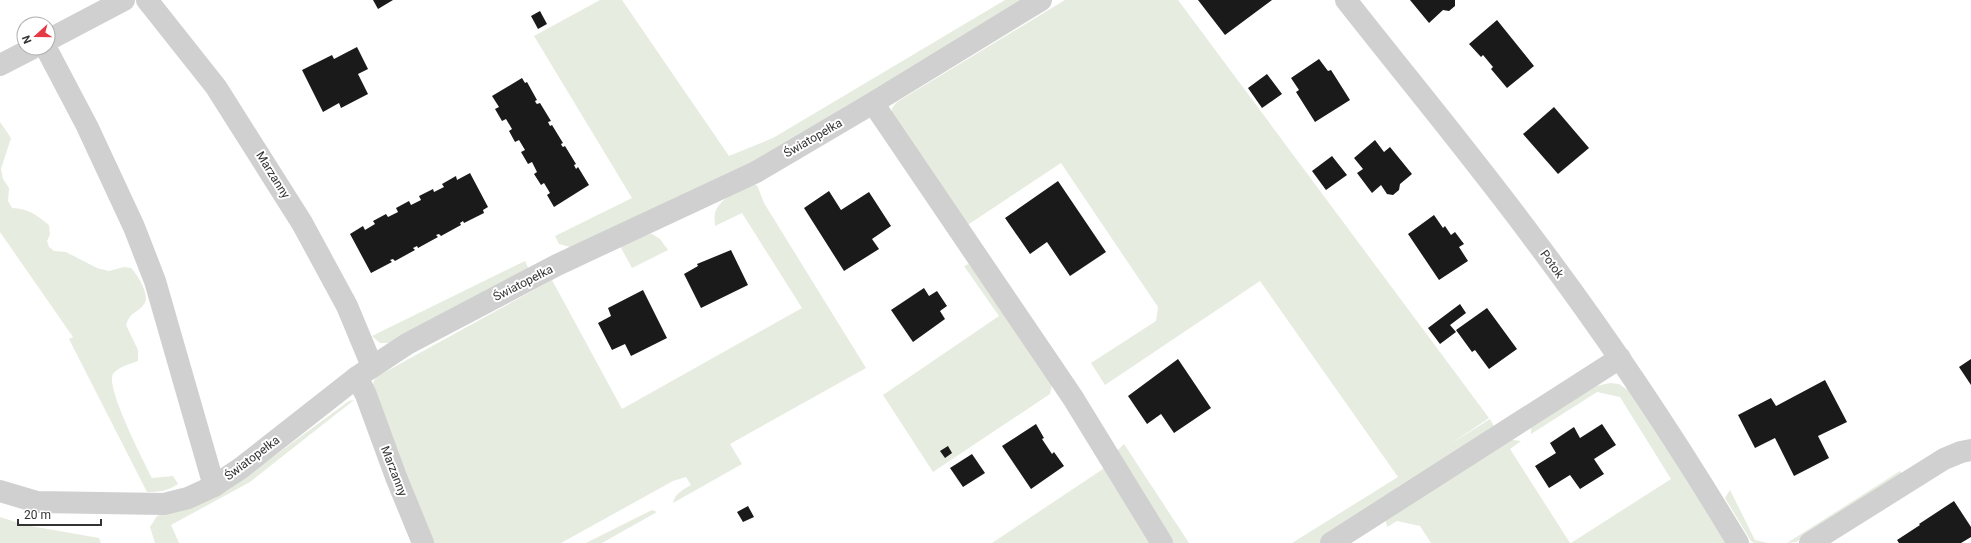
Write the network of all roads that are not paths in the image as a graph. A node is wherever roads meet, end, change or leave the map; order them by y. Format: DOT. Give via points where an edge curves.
graph roads {
  1 [pos="124,0"];
  2 [pos="147,0"];
  3 [pos="1041,0"];
  4 [pos="1346,0"];
  5 [pos="56,36"];
  6 [pos="17,56"];
  7 [pos="50,56"];
  8 [pos="0,65"];
  9 [pos="873,103"];
  10 [pos="1620,358"];
  11 [pos="364,372"];
  12 [pos="1971,450"];
  13 [pos="214,486"];
  14 [pos="0,491"];
  15 [pos="423,543"];
  16 [pos="1162,543"];
  17 [pos="1331,543"];
  18 [pos="1738,543"];
  19 [pos="1810,543"];
  1 -- 5 [label="street"];
  2 -- 11 [label="street, Marzanny" via="216,87 302,223 347,306"];
  3 -- 9 [label="street, Światopełka"];
  4 -- 10 [label="street, Potok" via="1533,237"];
  6 -- 8 [label="street"];
  7 -- 13 [label="street" via="94,140 134,227 154,281"];
  9 -- 11 [label="street, Światopełka" via="756,172 550,269 445,323"];
  9 -- 16 [label="street" via="1073,398"];
  10 -- 17 [label="street"];
  10 -- 18 [label="street, Potok" via="1670,432"];
  11 -- 13 [label="street, Światopełka" via="242,468"];
  11 -- 15 [label="street, Marzanny" via="366,395"];
  12 -- 19 [label="street" via="1944,459"];
  13 -- 14 [label="street, Światopełka" via="188,498 164,504 37,502"];
}
